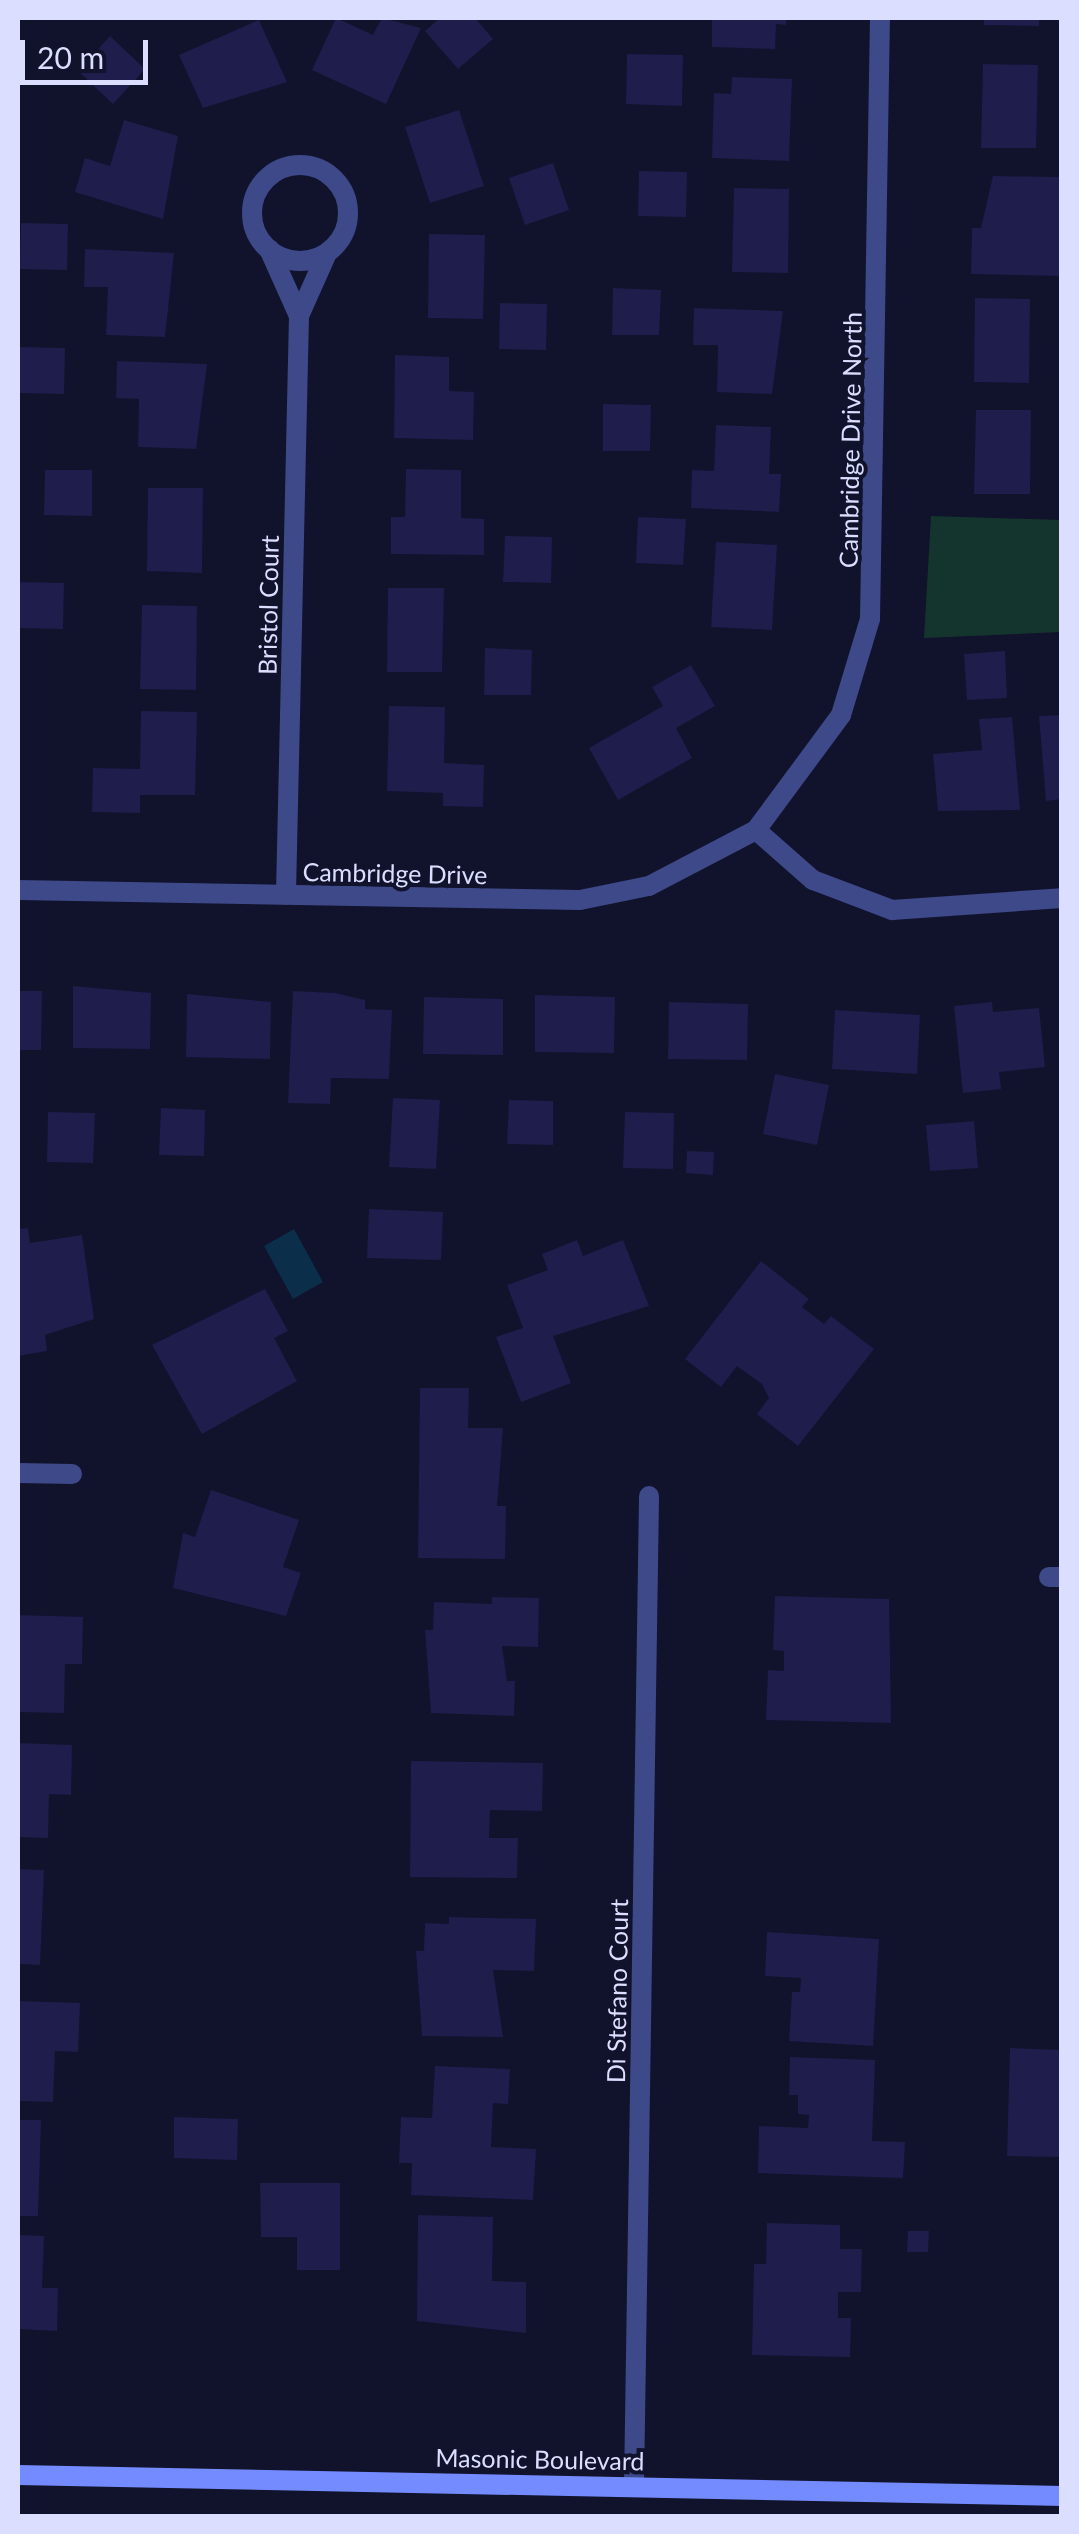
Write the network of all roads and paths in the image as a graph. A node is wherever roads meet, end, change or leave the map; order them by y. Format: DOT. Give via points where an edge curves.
graph roads {
  1 [pos="880,18"];
  2 [pos="269,249"];
  3 [pos="327,253"];
  4 [pos="299,316"];
  5 [pos="756,830"];
  6 [pos="18,890"];
  7 [pos="286,896"];
  8 [pos="1062,898"];
  9 [pos="18,1473"];
  10 [pos="72,1474"];
  11 [pos="649,1496"];
  12 [pos="18,2475"];
  13 [pos="634,2486"];
  14 [pos="1062,2496"];
  1 -- 5 [label="street, Cambridge Drive North" via="870,619 841,715"];
  2 -- 3 [label="street" via="298,260"];
  2 -- 3 [label="street, Bristol Court" via="252,222 257,191 279,169 311,166 346,196 346,228"];
  2 -- 4 [label="street, Bristol Court"];
  3 -- 4 [label="street, Bristol Court"];
  4 -- 7 [label="street, Bristol Court"];
  5 -- 7 [label="street, Cambridge Drive" via="648,886 580,900"];
  5 -- 8 [label="street" via="813,880 892,910"];
  6 -- 7 [label="street, Cambridge Drive"];
  9 -- 10 [label="street"];
  11 -- 13 [label="street, Di Stefano Court"];
  12 -- 13 [label="street, Masonic Boulevard"];
  13 -- 14 [label="street, Masonic Boulevard"];
}
